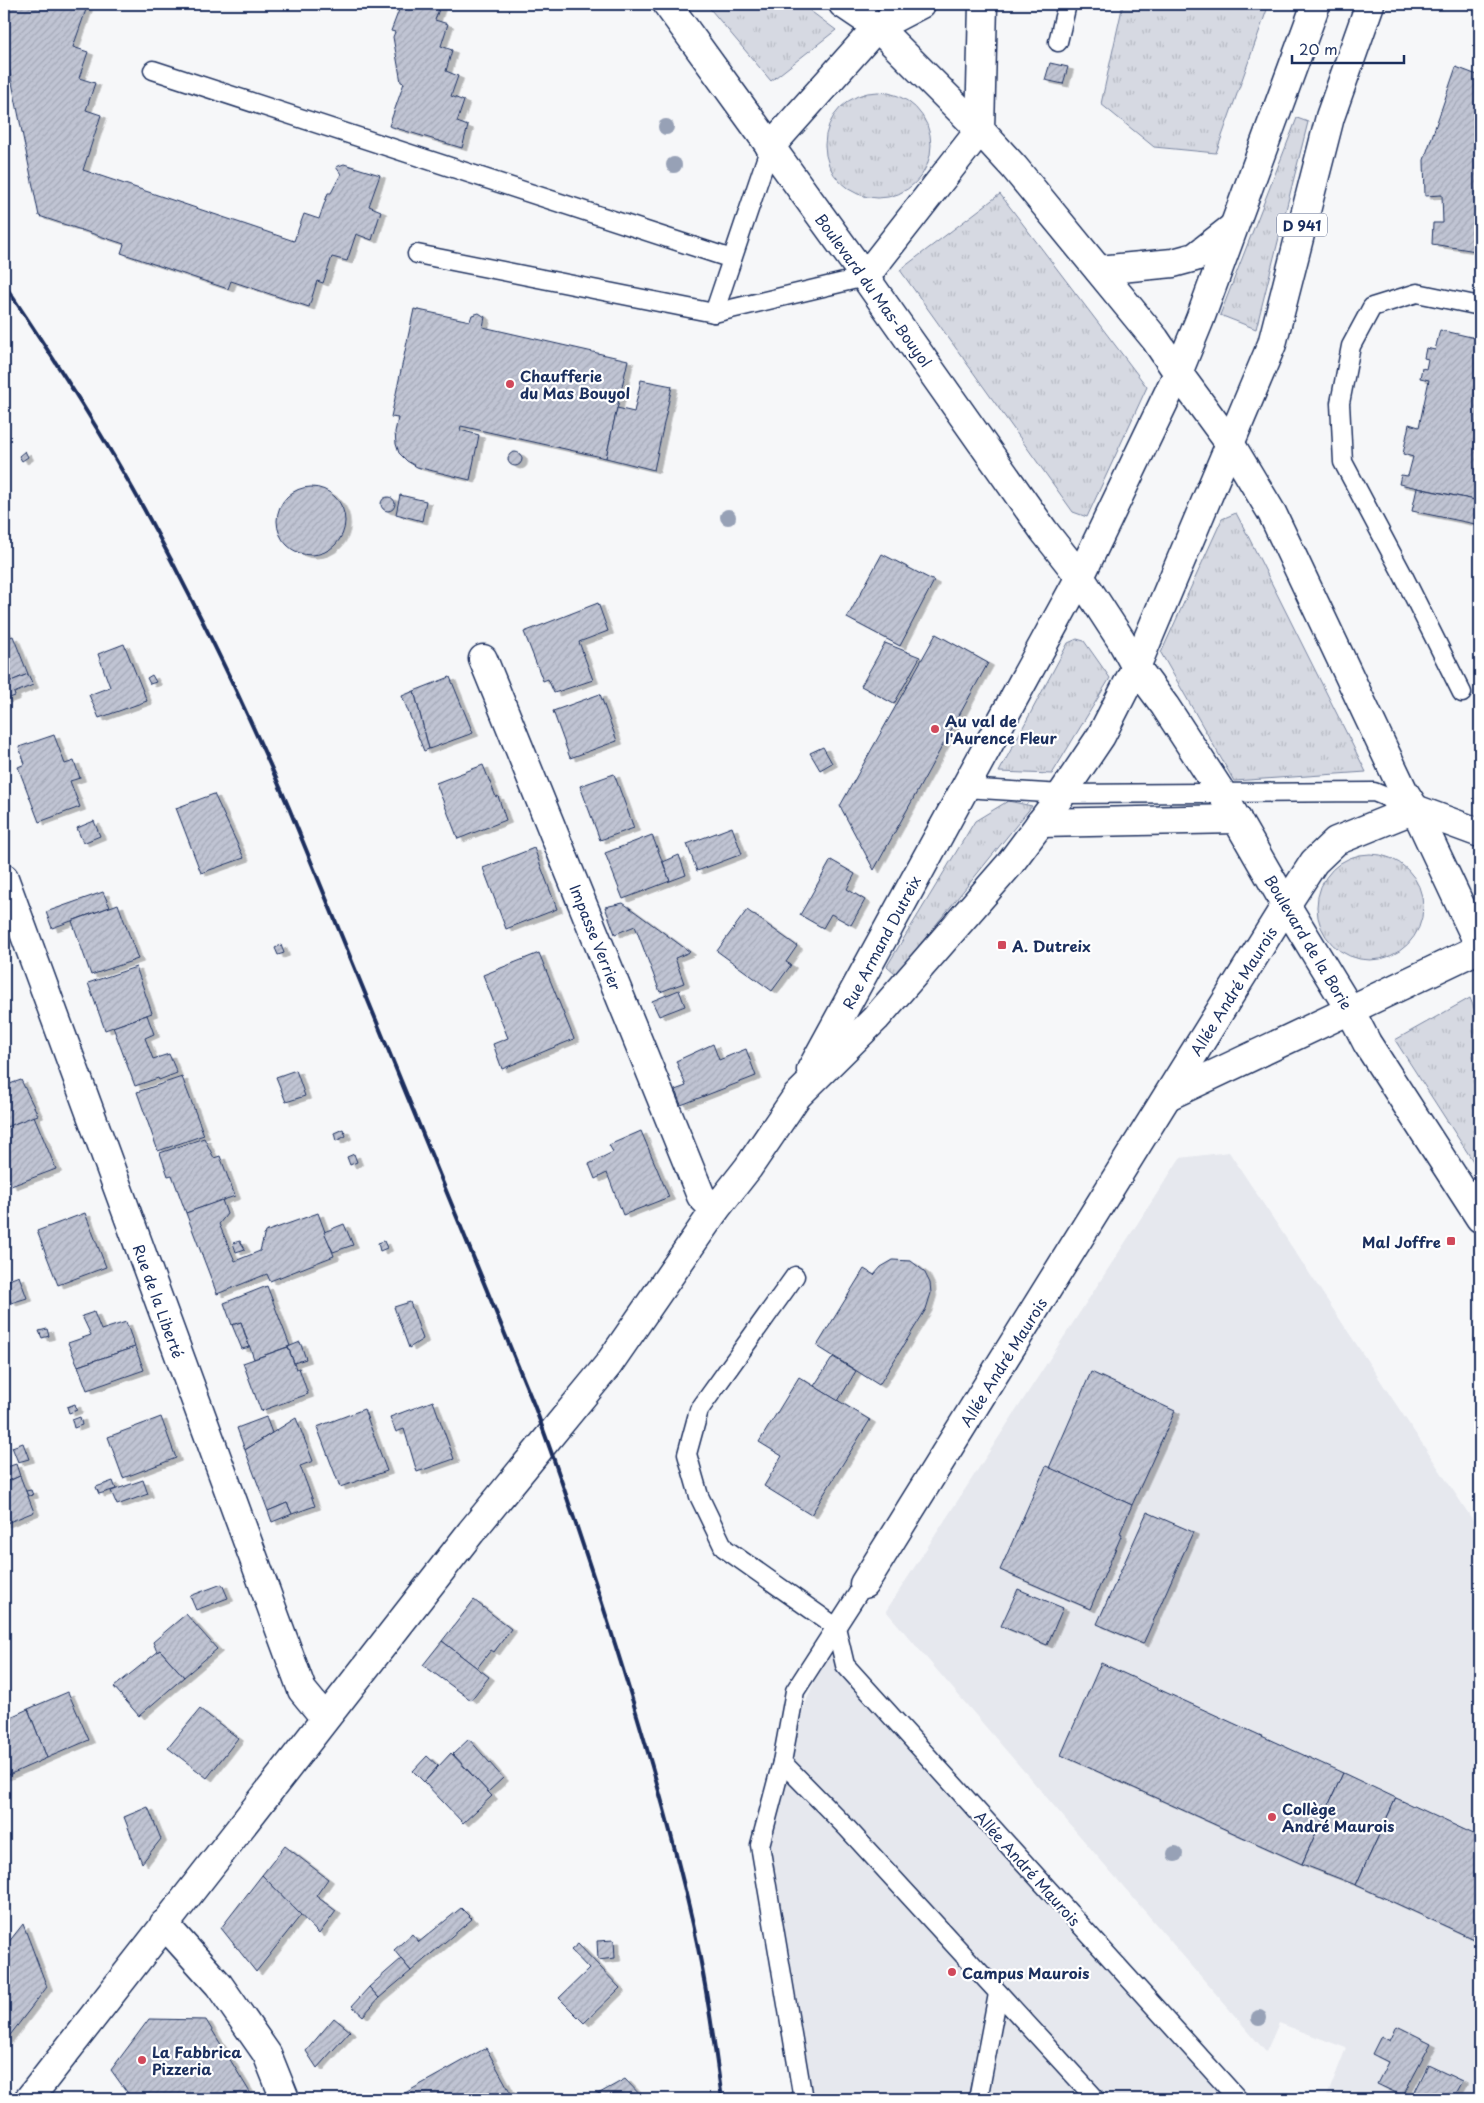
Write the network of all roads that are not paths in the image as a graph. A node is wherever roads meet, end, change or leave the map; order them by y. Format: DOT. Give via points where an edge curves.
graph roads {
  1 [pos="667,4"];
  2 [pos="843,4"];
  3 [pos="921,4"];
  4 [pos="983,4"];
  5 [pos="1067,4"];
  6 [pos="1316,4"];
  7 [pos="1370,4"];
  8 [pos="877,27"];
  9 [pos="1058,42"];
  10 [pos="153,70"];
  11 [pos="980,130"];
  12 [pos="770,147"];
  13 [pos="1232,228"];
  14 [pos="417,254"];
  15 [pos="732,259"];
  16 [pos="1099,270"];
  17 [pos="865,277"];
  18 [pos="1480,306"];
  19 [pos="714,313"];
  20 [pos="1178,373"];
  21 [pos="1231,445"];
  22 [pos="1080,577"];
  23 [pos="483,659"];
  24 [pos="1136,666"];
  25 [pos="1462,694"];
  26 [pos="964,788"];
  27 [pos="1221,792"];
  28 [pos="1062,794"];
  29 [pos="1415,809"];
  30 [pos="1237,819"];
  31 [pos="1040,823"];
  32 [pos="1480,833"];
  33 [pos="4,878"];
  34 [pos="1286,905"];
  35 [pos="1480,947"];
  36 [pos="1350,1010"];
  37 [pos="797,1096"];
  38 [pos="1168,1096"];
  39 [pos="715,1210"];
  40 [pos="1480,1218"];
  41 [pos="795,1276"];
  42 [pos="864,1584"];
  43 [pos="836,1627"];
  44 [pos="325,1718"];
  45 [pos="782,1762"];
  46 [pos="164,1924"];
  47 [pos="998,1994"];
  48 [pos="29,2099"];
  49 [pos="285,2099"];
  50 [pos="803,2099"];
  51 [pos="978,2099"];
  52 [pos="1096,2099"];
  53 [pos="1238,2099"];
  1 -- 12 [label="main road, Boulevard du Mas-Bouyol"];
  2 -- 8 [label="main road"];
  3 -- 8 [label="main road"];
  4 -- 11 [label="main road"];
  5 -- 9 [label="lane"];
  6 -- 13 [label="main road, Rue Armand Dutreix"];
  7 -- 21 [label="main road, D 941" via="1330,117 1272,344"];
  8 -- 11 [label="main road"];
  8 -- 12 [label="main road"];
  10 -- 15 [label="lane"];
  11 -- 16 [label="main road"];
  11 -- 17 [label="main road"];
  12 -- 15 [label="lane"];
  12 -- 17 [label="main road, Boulevard du Mas-Bouyol"];
  13 -- 16 [label="main road" via="1195,257 1172,264"];
  13 -- 20 [label="main road, Rue Armand Dutreix"];
  14 -- 19 [label="lane"];
  15 -- 19 [label="lane"];
  16 -- 20 [label="main road"];
  17 -- 19 [label="lane"];
  17 -- 22 [label="main road, Boulevard du Mas-Bouyol"];
  18 -- 25 [label="lane" via="1417,293 1372,307 1350,346 1340,403 1342,462 1403,574"];
  20 -- 21 [label="main road"];
  20 -- 22 [label="main road, Rue Armand Dutreix"];
  21 -- 24 [label="main road"];
  21 -- 29 [label="main road" via="1272,513"];
  22 -- 24 [label="main road, Boulevard du Mas-Bouyol"];
  22 -- 26 [label="main road, Rue Armand Dutreix"];
  23 -- 39 [label="main road, Impasse Verrier" via="701,1196"];
  24 -- 27 [label="main road, Boulevard de la Borie"];
  24 -- 28 [label="main road" via="1101,736"];
  26 -- 28 [label="lane"];
  26 -- 37 [label="main road, Rue Armand Dutreix"];
  27 -- 28 [label="lane"];
  27 -- 29 [label="lane" via="1374,792"];
  27 -- 30 [label="main road, Boulevard de la Borie"];
  28 -- 31 [label="main road"];
  29 -- 32 [label="main road"];
  29 -- 34 [label="main road, Allée André Maurois" via="1336,840 1314,862"];
  29 -- 35 [label="main road"];
  30 -- 31 [label="main road"];
  30 -- 34 [label="main road, Boulevard de la Borie"];
  31 -- 37 [label="main road" via="1009,866 876,1018"];
  33 -- 44 [label="main road, Rue de la Liberté" via="302,1690"];
  34 -- 36 [label="main road, Boulevard de la Borie"];
  34 -- 38 [label="main road, Allée André Maurois"];
  35 -- 36 [label="main road, Allée André Maurois"];
  36 -- 38 [label="main road, Allée André Maurois"];
  36 -- 40 [label="main road, Boulevard de la Borie" via="1367,1042"];
  37 -- 39 [label="main road"];
  38 -- 42 [label="main road, Allée André Maurois"];
  39 -- 44 [label="main road" via="608,1365"];
  41 -- 43 [label="lane" via="699,1410 687,1454 699,1496 724,1548"];
  42 -- 43 [label="lane, Allée André Maurois"];
  43 -- 45 [label="lane, Allée André Maurois" via="795,1691"];
  43 -- 53 [label="lane, Allée André Maurois" via="845,1665"];
  44 -- 46 [label="main road"];
  45 -- 47 [label="lane" via="847,1828"];
  45 -- 50 [label="lane, Allée André Maurois" via="760,1845"];
  46 -- 48 [label="main road"];
  46 -- 49 [label="main road" via="219,1985 256,2038"];
  47 -- 51 [label="lane"];
  47 -- 52 [label="lane"];
}
